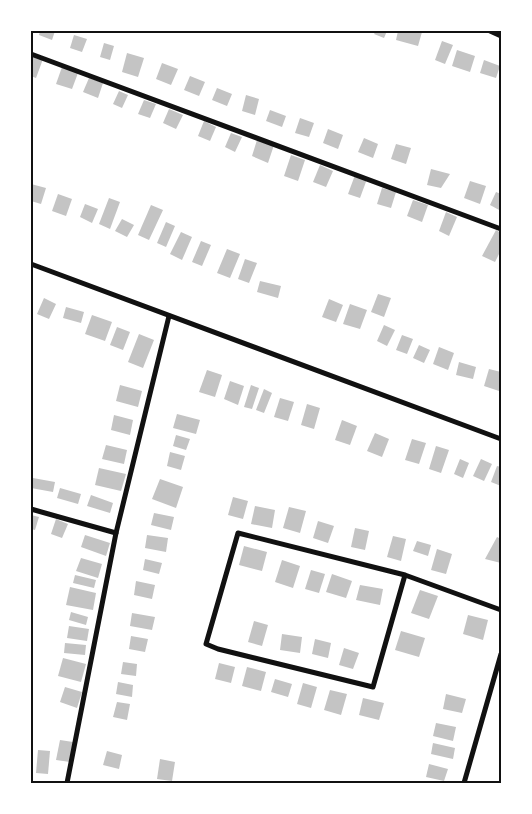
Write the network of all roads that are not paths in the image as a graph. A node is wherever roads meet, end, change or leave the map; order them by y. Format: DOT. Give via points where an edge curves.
graph roads {
  1 [pos="490,31"];
  2 [pos="501,36"];
  3 [pos="31,54"];
  4 [pos="501,229"];
  5 [pos="31,264"];
  6 [pos="168,316"];
  7 [pos="501,440"];
  8 [pos="31,509"];
  9 [pos="116,533"];
  10 [pos="404,575"];
  11 [pos="501,610"];
  12 [pos="501,654"];
  13 [pos="67,783"];
  14 [pos="464,783"];
  1 -- 2 [label="street"];
  3 -- 4 [label="street"];
  5 -- 6 [label="street"];
  6 -- 7 [label="street"];
  6 -- 9 [label="street"];
  8 -- 9 [label="street"];
  9 -- 13 [label="street"];
  10 -- 10 [label="street" via="373,687 206,644 238,533"];
  10 -- 11 [label="street"];
  12 -- 14 [label="street"];
}
